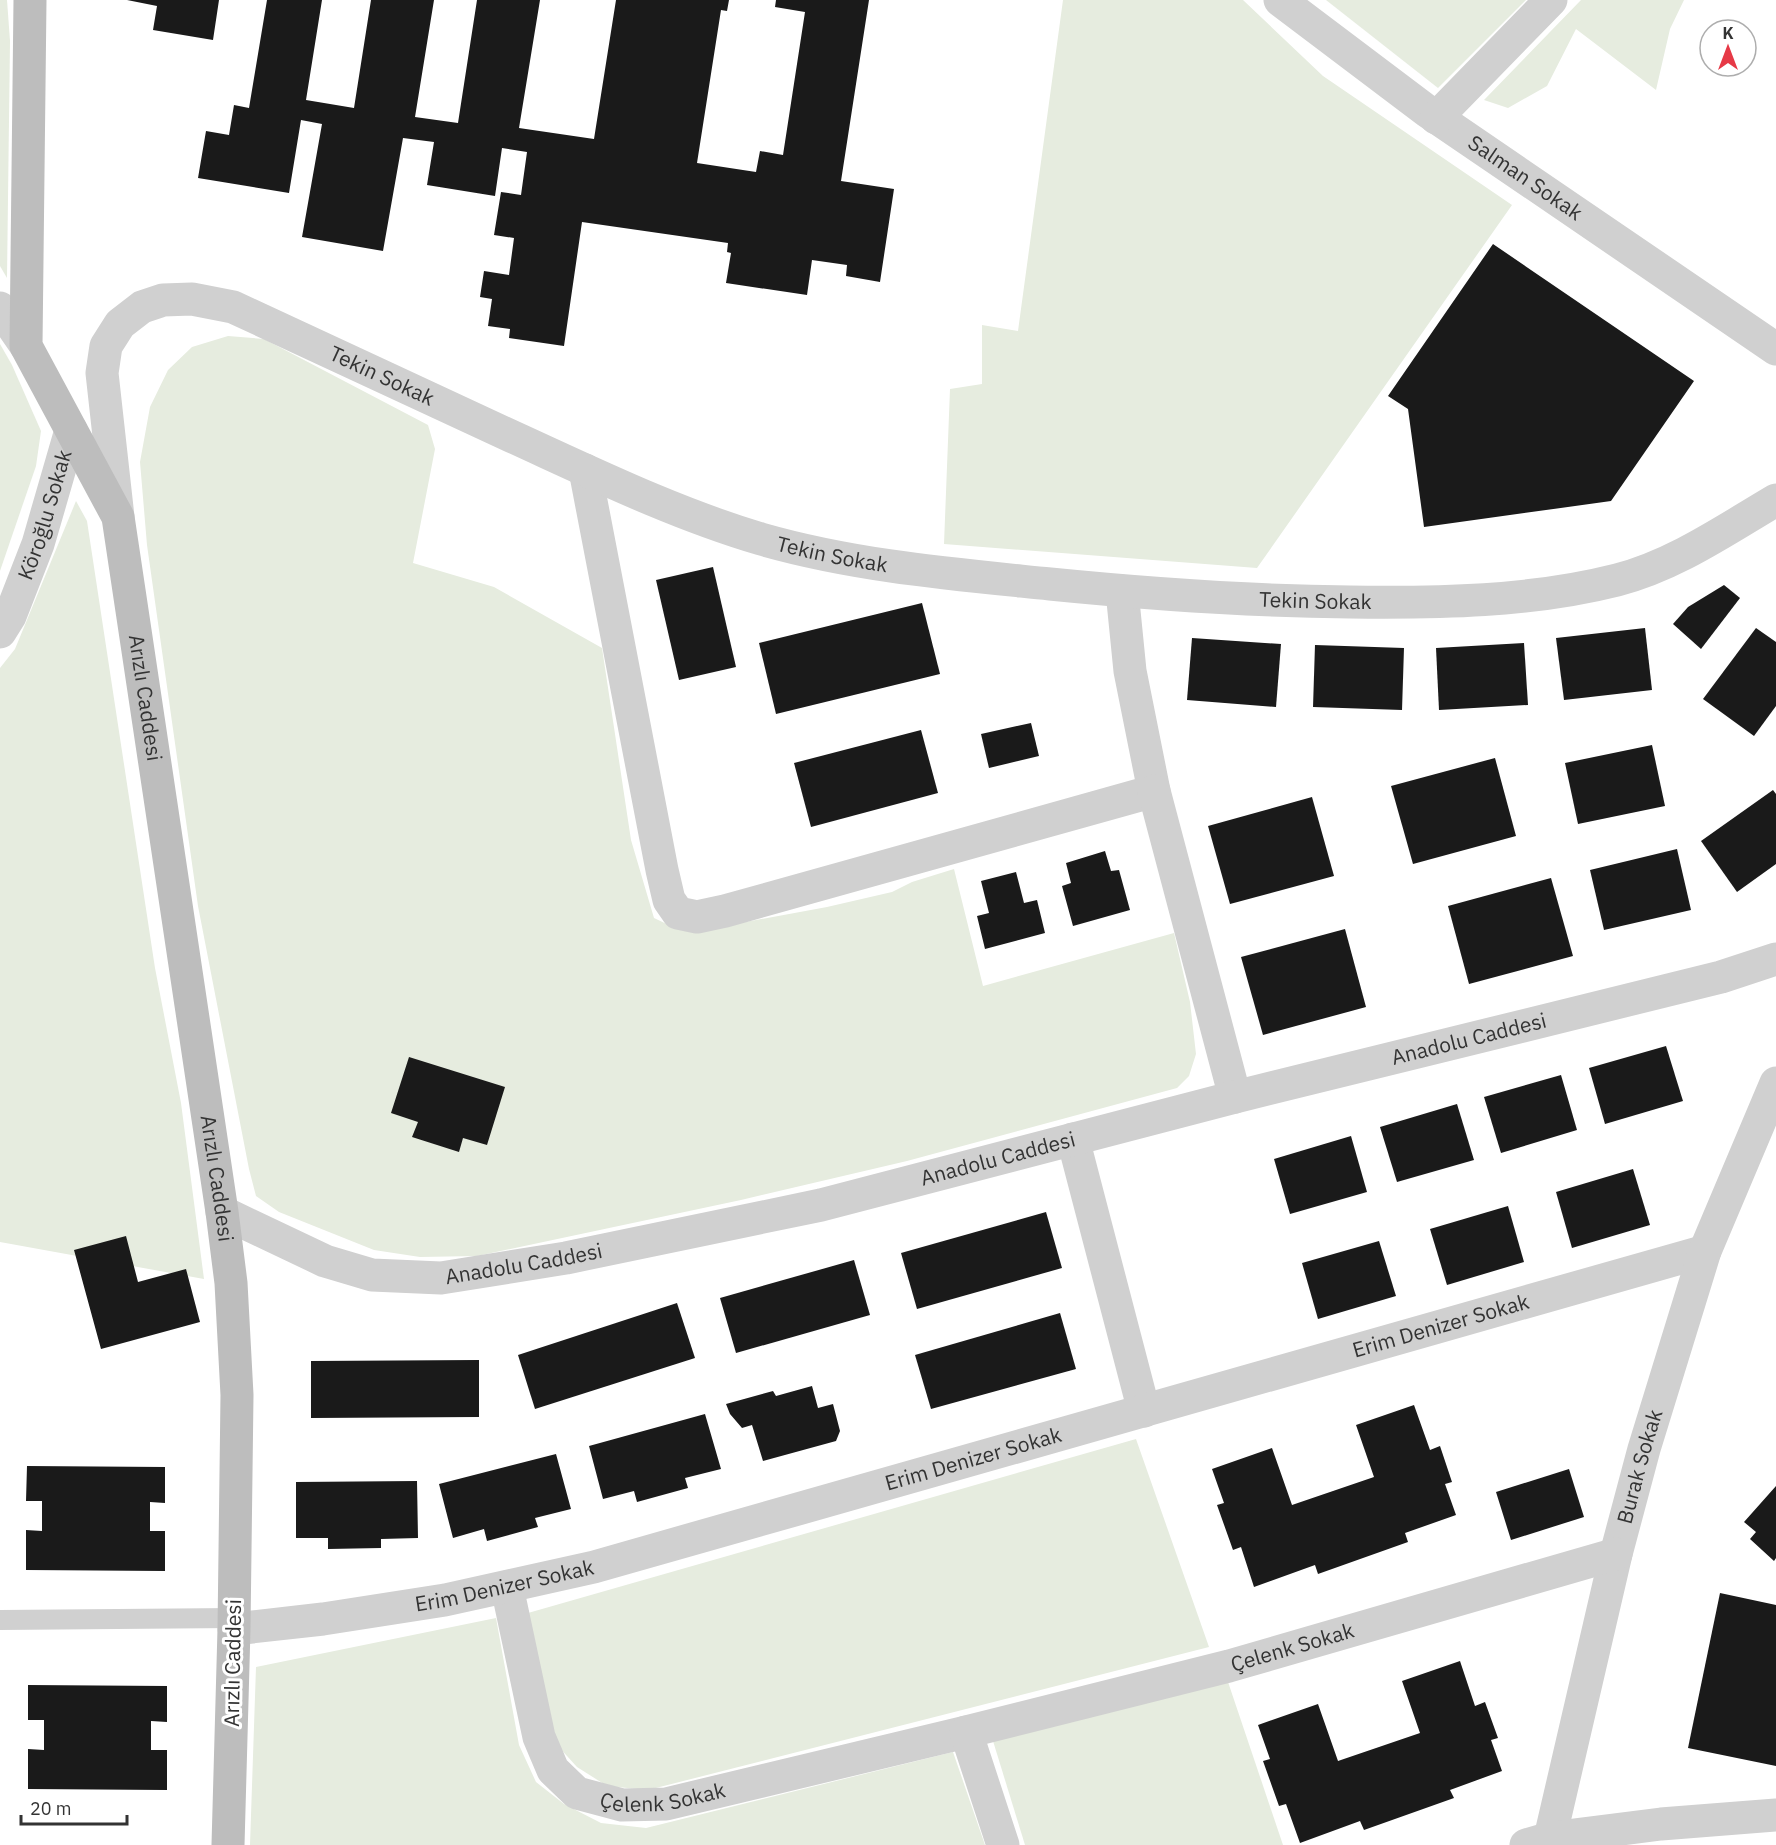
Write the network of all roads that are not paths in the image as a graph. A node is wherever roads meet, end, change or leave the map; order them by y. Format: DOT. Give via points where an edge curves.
graph roads {
  1 [pos="30,0"];
  2 [pos="1280,0"];
  3 [pos="1551,0"];
  4 [pos="1436,118"];
  5 [pos="0,308"];
  6 [pos="26,346"];
  7 [pos="1776,349"];
  8 [pos="71,430"];
  9 [pos="585,470"];
  10 [pos="1776,500"];
  11 [pos="118,517"];
  12 [pos="1122,591"];
  13 [pos="0,632"];
  14 [pos="1154,791"];
  15 [pos="1776,959"];
  16 [pos="1776,1083"];
  17 [pos="1235,1097"];
  18 [pos="1073,1139"];
  19 [pos="222,1212"];
  20 [pos="1705,1251"];
  21 [pos="1144,1411"];
  22 [pos="1616,1554"];
  23 [pos="507,1587"];
  24 [pos="0,1620"];
  25 [pos="234,1623"];
  26 [pos="966,1732"];
  27 [pos="1776,1815"];
  28 [pos="1538,1842"];
  29 [pos="228,1845"];
  30 [pos="1003,1845"];
  1 -- 6 [label="street"];
  2 -- 4 [label="street, Salman Sokak"];
  3 -- 4 [label="street"];
  4 -- 7 [label="street, Salman Sokak"];
  5 -- 6 [label="street"];
  6 -- 8 [label="street, Arızlı Caddesi"];
  8 -- 11 [label="street, Arızlı Caddesi"];
  8 -- 13 [label="street, Köroğlu Sokak" via="38,544"];
  9 -- 11 [label="street, Tekin Sokak" via="233,307 192,299 163,300 142,307 120,324 106,346 102,373"];
  9 -- 12 [label="street, Tekin Sokak" via="691,515 762,539 837,556 924,571"];
  9 -- 14 [label="street" via="662,870 669,900 678,913 697,917 725,912"];
  10 -- 12 [label="street, Tekin Sokak" via="1684,554 1622,578 1533,596 1431,603 1298,601"];
  11 -- 19 [label="street, Arızlı Caddesi"];
  12 -- 14 [label="street" via="1131,671"];
  14 -- 17 [label="street"];
  15 -- 17 [label="street, Anadolu Caddesi" via="1721,977"];
  16 -- 20 [label="street, Burak Sokak"];
  17 -- 18 [label="street, Anadolu Caddesi"];
  18 -- 19 [label="street, Anadolu Caddesi" via="821,1205 566,1258 441,1278 372,1275 325,1261"];
  18 -- 21 [label="street"];
  19 -- 25 [label="street, Arızlı Caddesi" via="231,1283 237,1395"];
  20 -- 21 [label="street, Erim Denizer Sokak"];
  20 -- 22 [label="street, Burak Sokak"];
  21 -- 23 [label="street, Erim Denizer Sokak" via="594,1567"];
  22 -- 26 [label="street, Çelenk Sokak" via="1229,1666"];
  22 -- 28 [label="street, Burak Sokak"];
  23 -- 25 [label="street, Erim Denizer Sokak" via="323,1619"];
  23 -- 26 [label="street, Çelenk Sokak" via="539,1737 553,1770 578,1792 622,1806 666,1804"];
  24 -- 25 [label="lane"];
  25 -- 29 [label="street, Arızlı Caddesi"];
  26 -- 30 [label="street"];
  27 -- 28 [label="street" via="1661,1824"];
}
